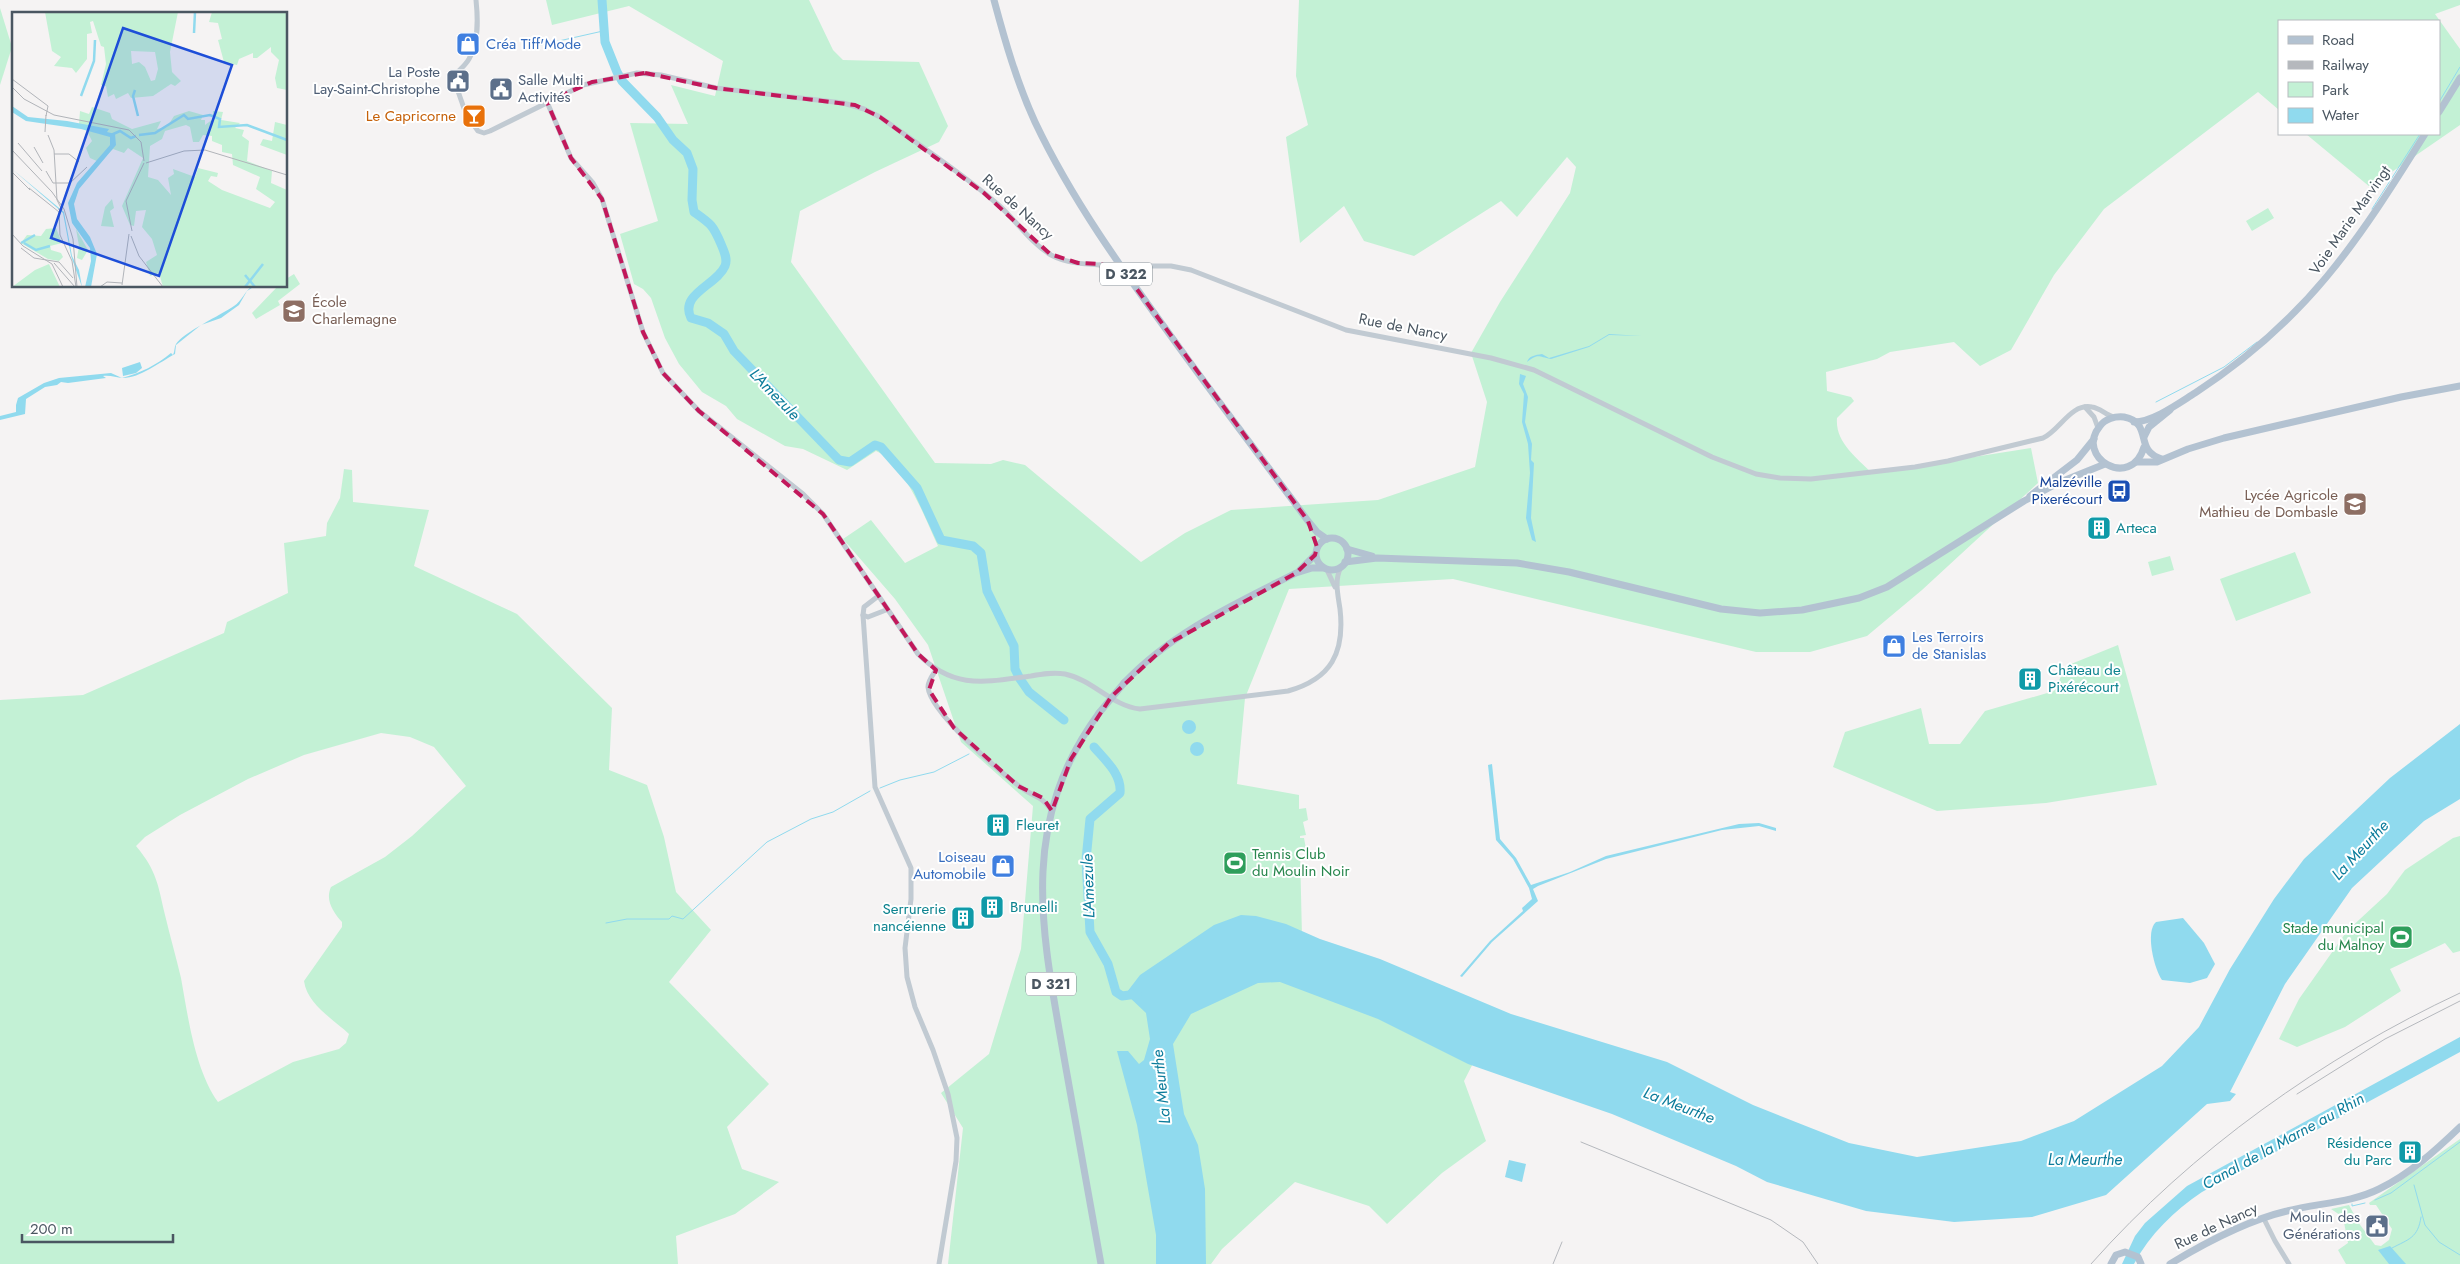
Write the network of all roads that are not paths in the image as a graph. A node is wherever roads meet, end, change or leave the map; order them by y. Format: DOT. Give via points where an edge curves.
graph roads {
  1 [pos="476,0"];
  2 [pos="994,0"];
  3 [pos="2460,78"];
  4 [pos="547,102"];
  5 [pos="2440,110"];
  6 [pos="2424,135"];
  7 [pos="2460,386"];
  8 [pos="2085,408"];
  9 [pos="2172,408"];
  10 [pos="2115,417"];
  11 [pos="2134,422"];
  12 [pos="2098,428"];
  13 [pos="2144,437"];
  14 [pos="2094,438"];
  15 [pos="2144,447"];
  16 [pos="2162,459"];
  17 [pos="2136,462"];
  18 [pos="2105,464"];
  19 [pos="2024,501"];
  20 [pos="1308,521"];
  21 [pos="1327,539"];
  22 [pos="1347,549"];
  23 [pos="1316,551"];
  24 [pos="1377,558"];
  25 [pos="1343,565"];
  26 [pos="1325,569"];
  27 [pos="1296,573"];
  28 [pos="877,597"];
  29 [pos="1339,599"];
  30 [pos="886,610"];
  31 [pos="863,615"];
  32 [pos="936,670"];
  33 [pos="1052,811"];
  34 [pos="2460,1127"];
  35 [pos="2264,1218"];
  36 [pos="2112,1262"];
  37 [pos="940,1264"];
  38 [pos="1101,1264"];
  39 [pos="2141,1264"];
  40 [pos="2170,1264"];
  41 [pos="2289,1264"];
  1 -- 4 [label="street, Rue de Nancy" via="478,18 470,58 453,77 471,124 478,132 484,133"];
  2 -- 20 [label="main road, D 322" via="1007,49 1034,121 1070,189 1112,256"];
  3 -- 5 [label="main road"];
  4 -- 8 [label="street, Rue de Nancy, bridge" via="582,85 629,75 652,74 716,88 844,103 864,109 880,117 1006,210 1033,241 1050,254 1069,262 1171,266 1191,270 1346,330 1524,367 1566,384 1730,466 1756,474 1792,479 1820,478 1948,461 2043,438 2054,432 2073,412"];
  4 -- 28 [label="street" via="568,152 602,199 643,332 663,373 699,411 815,505"];
  6 -- 9 [label="main road, Voie Marie Marvingt" via="2363,232 2315,293 2259,347"];
  7 -- 16 [label="main road" via="2230,436"];
  8 -- 10 [label="street" via="2092,407"];
  8 -- 12 [label="street" via="2094,417"];
  9 -- 11 [label="main road, Voie Marie Marvingt" via="2146,421"];
  9 -- 13 [label="main road, Voie Marie Marvingt" via="2150,427"];
  10 -- 11 [label="main road"];
  10 -- 12 [label="main road"];
  11 -- 13 [label="main road"];
  12 -- 14 [label="main road"];
  13 -- 15 [label="main road"];
  14 -- 18 [label="main road" via="2097,455"];
  14 -- 19 [label="main road" via="2077,460"];
  15 -- 16 [label="main road"];
  15 -- 17 [label="main road"];
  16 -- 17 [label="main road" via="2154,463"];
  17 -- 18 [label="main road" via="2121,468"];
  18 -- 19 [label="main road"];
  19 -- 24 [label="main road" via="1887,587 1859,598 1802,610 1760,613 1721,609 1569,572 1517,563"];
  20 -- 21 [label="main road, D 322"];
  20 -- 23 [label="main road, D 322" via="1315,534"];
  21 -- 22 [label="main road" via="1338,539"];
  21 -- 23 [label="main road"];
  22 -- 24 [label="main road"];
  22 -- 25 [label="main road"];
  23 -- 26 [label="main road" via="1318,562"];
  23 -- 27 [label="main road, D 321"];
  24 -- 25 [label="main road"];
  25 -- 26 [label="main road"];
  25 -- 29 [label="street" via="1336,576"];
  26 -- 27 [label="main road, D 321" via="1312,568"];
  26 -- 29 [label="street" via="1332,577"];
  27 -- 33 [label="main road, D 321, bridge" via="1201,622 1168,644 1124,683 1099,713 1071,759"];
  28 -- 30 [label="street"];
  28 -- 31 [label="street" via="864,607"];
  29 -- 32 [label="street" via="1342,630 1332,663 1314,681 1288,691 1140,709 1128,707 1078,678 1062,673 963,681"];
  30 -- 31 [label="street"];
  30 -- 32 [label="street" via="918,654"];
  31 -- 37 [label="street" via="875,787 911,868 905,948 908,977 915,1007 948,1094 958,1138"];
  32 -- 33 [label="street" via="928,685 938,709 954,728 1018,786 1043,798"];
  33 -- 38 [label="main road, D 321" via="1042,885 1047,959"];
  34 -- 35 [label="main road, Rue de Nancy" via="2418,1164 2379,1190"];
  35 -- 40 [label="main road, Rue de Nancy"];
  35 -- 41 [label="street"];
  36 -- 39 [label="main road" via="2125,1252 2138,1257"];
}
